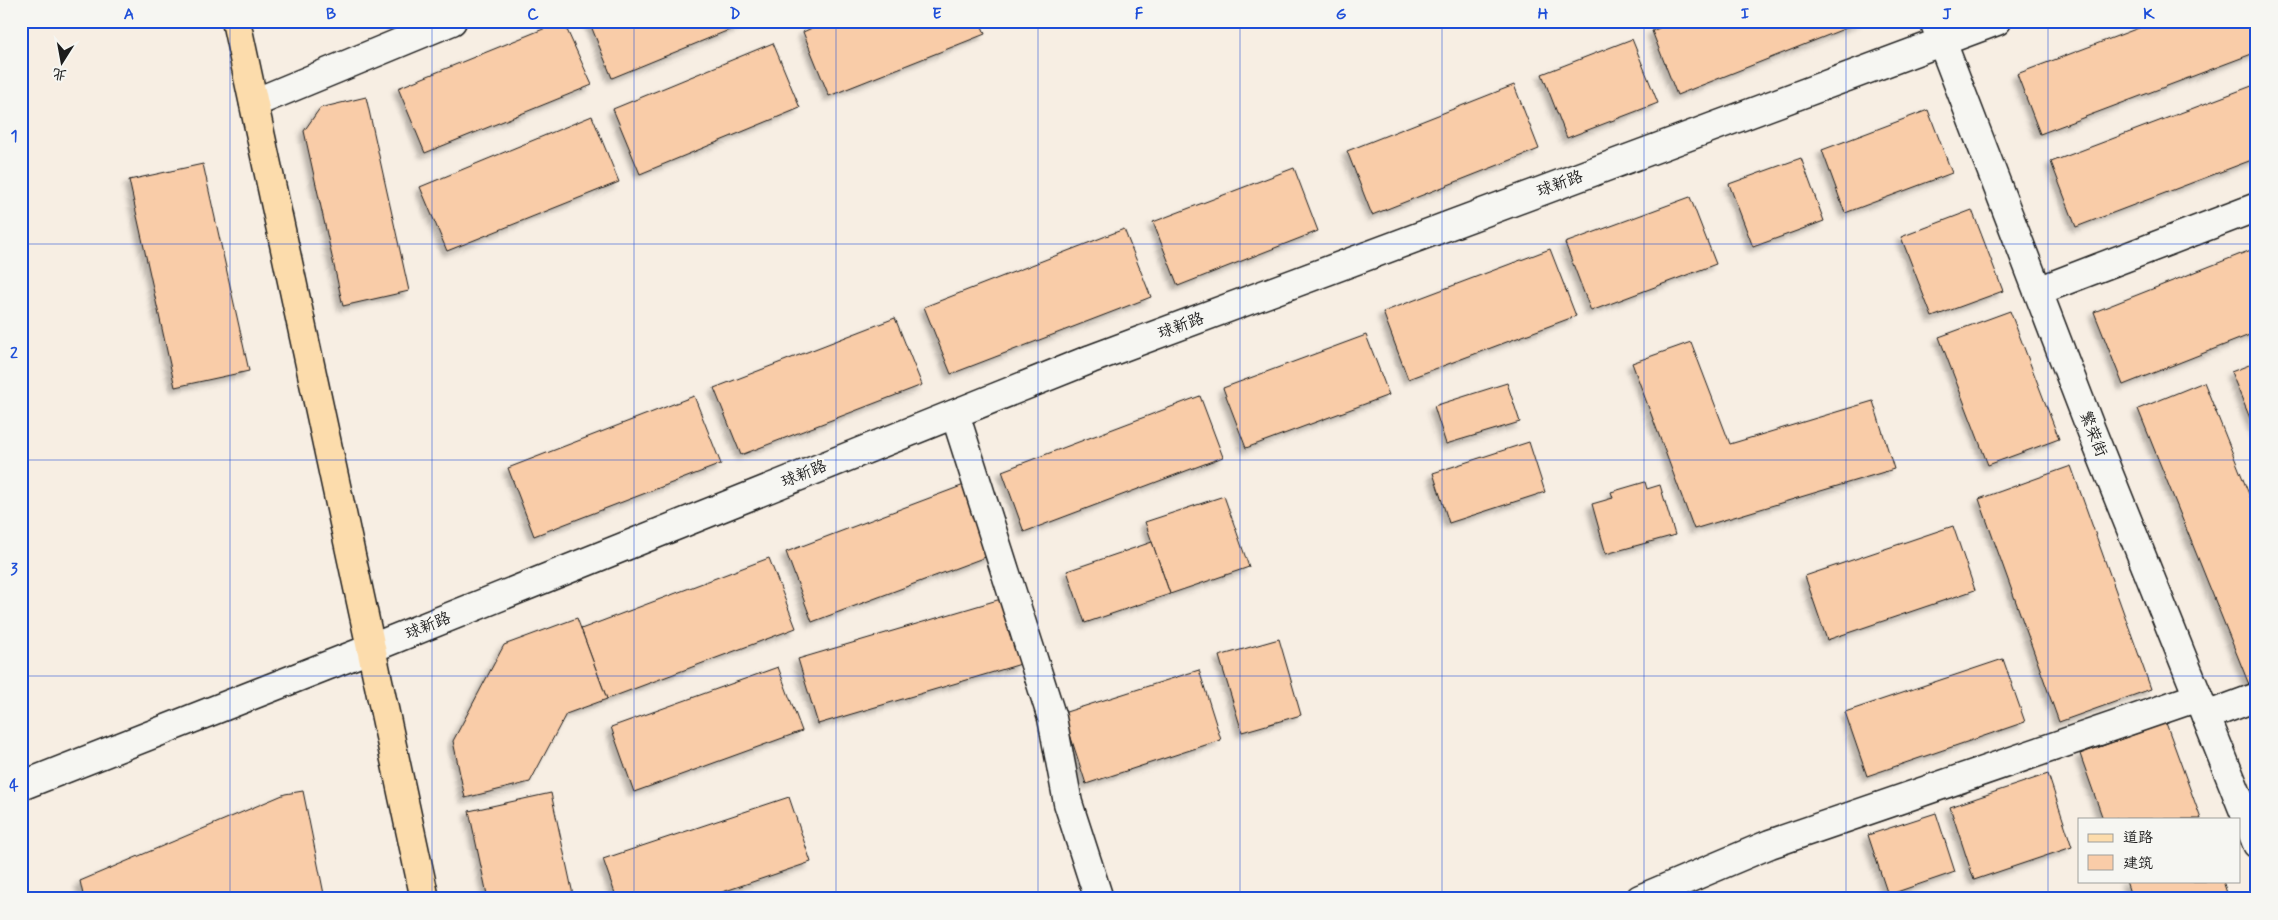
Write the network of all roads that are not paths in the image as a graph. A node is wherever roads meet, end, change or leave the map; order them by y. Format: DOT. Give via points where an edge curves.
graph roads {
  1 [pos="236,21"];
  2 [pos="452,21"];
  3 [pos="1997,21"];
  4 [pos="1938,32"];
  5 [pos="254,103"];
  6 [pos="2257,207"];
  7 [pos="2038,291"];
  8 [pos="955,414"];
  9 [pos="372,648"];
  10 [pos="2257,697"];
  11 [pos="2202,706"];
  12 [pos="21,786"];
  13 [pos="2256,842"];
  14 [pos="425,899"];
  15 [pos="1099,899"];
  16 [pos="1640,899"];
  1 -- 5 [label="main road"];
  2 -- 5 [label="street"];
  3 -- 4 [label="street, 球新路"];
  4 -- 7 [label="street, 繁荣街"];
  4 -- 8 [label="street, 球新路"];
  5 -- 9 [label="main road"];
  6 -- 7 [label="street"];
  7 -- 11 [label="street, 繁荣街"];
  8 -- 9 [label="street, 球新路"];
  8 -- 15 [label="street" via="1052,718 1068,803"];
  9 -- 12 [label="street, 球新路"];
  9 -- 14 [label="main road"];
  10 -- 11 [label="street"];
  11 -- 13 [label="street, 繁荣街"];
  11 -- 16 [label="street" via="1770,844"];
}
